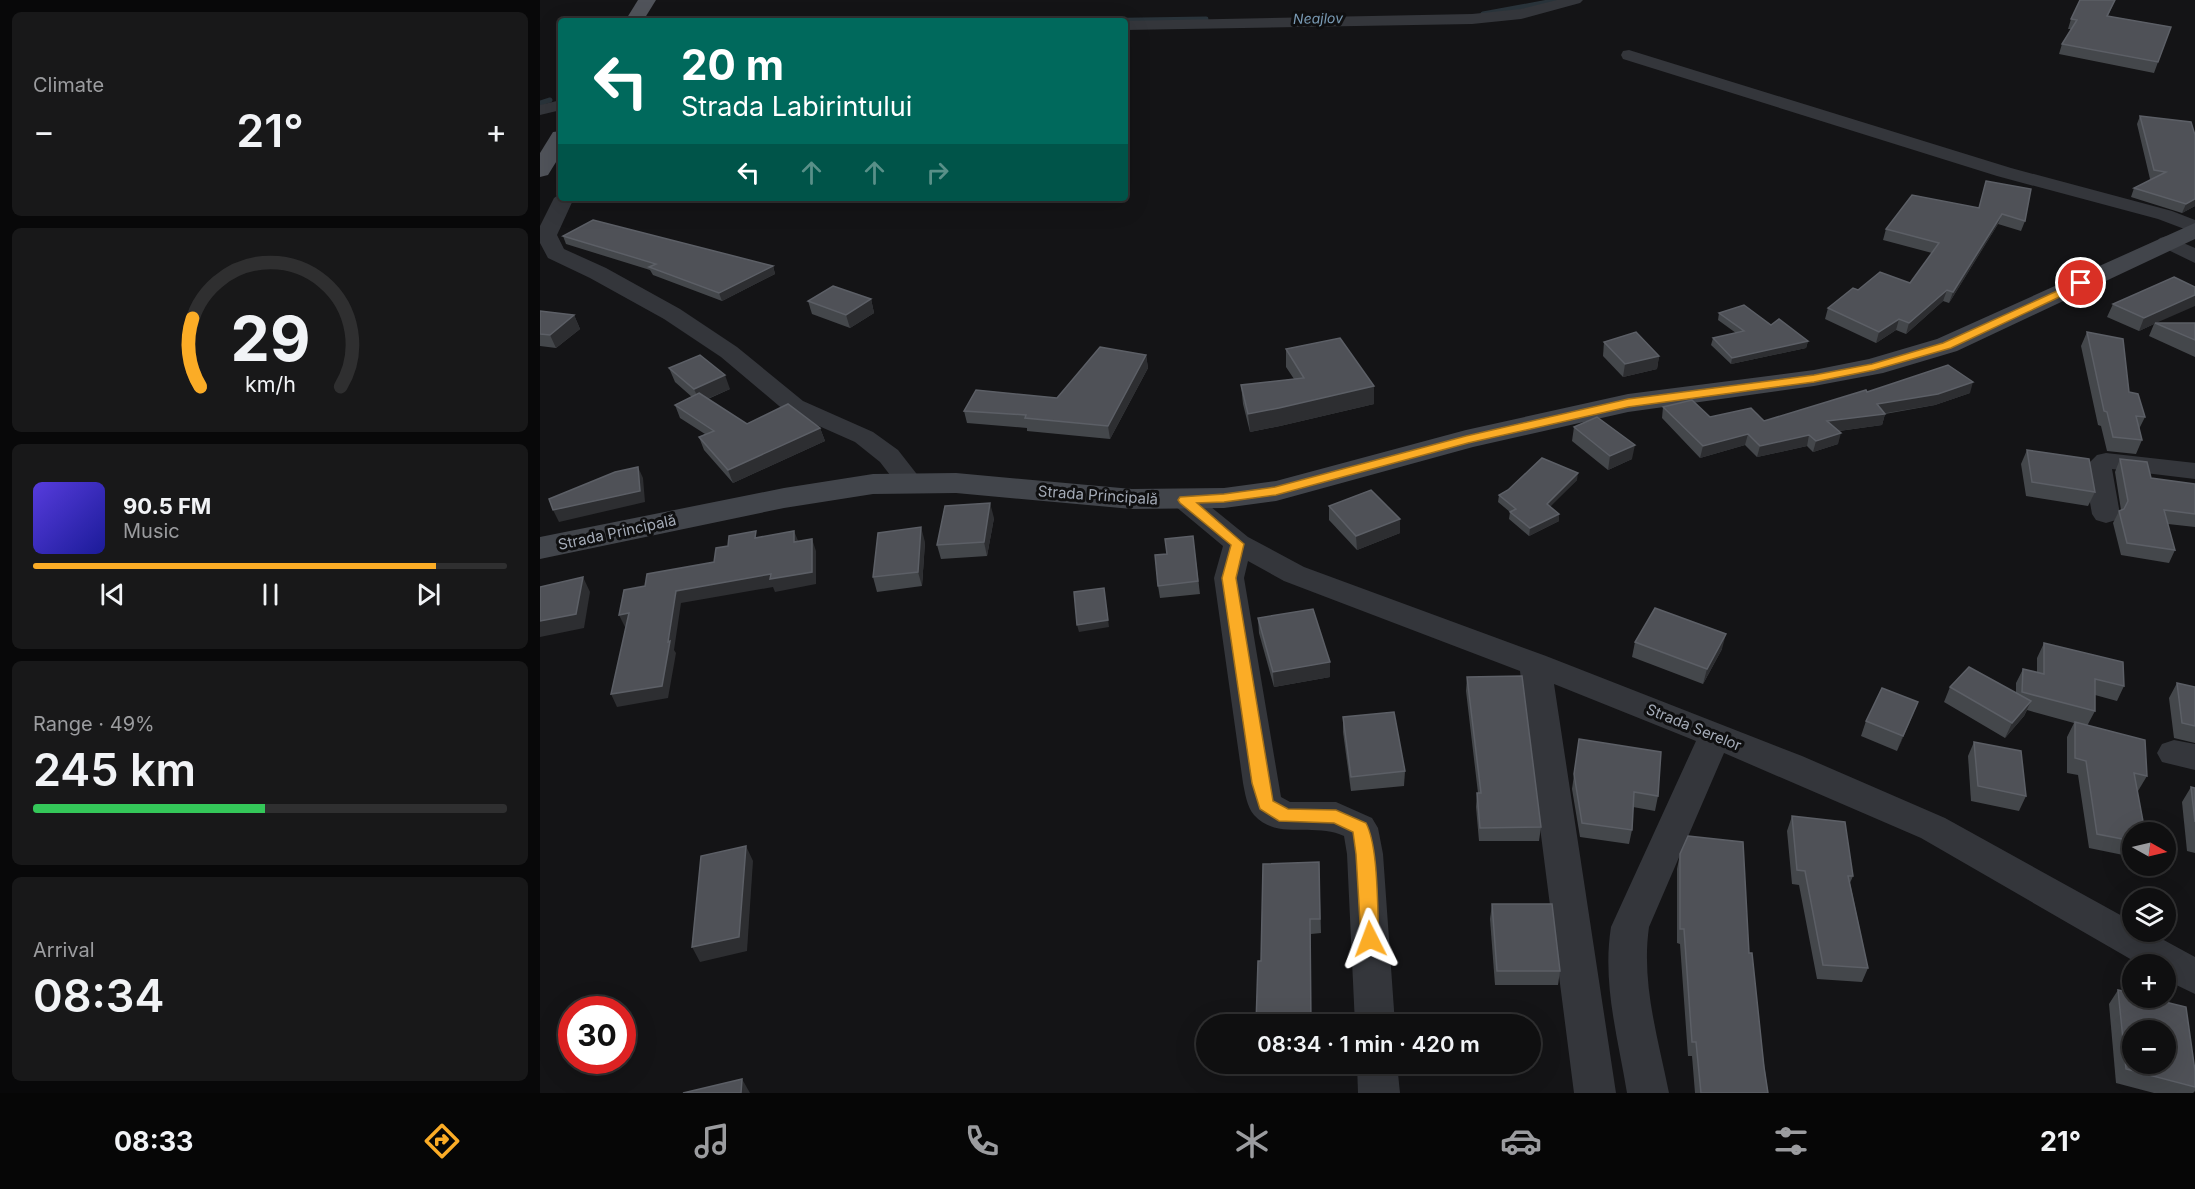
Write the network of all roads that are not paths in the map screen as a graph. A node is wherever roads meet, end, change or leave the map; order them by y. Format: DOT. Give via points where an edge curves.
graph roads {
  1 [pos="647,0"];
  2 [pos="1575,0"];
  3 [pos="636,18"];
  4 [pos="1128,25"];
  5 [pos="1629,55"];
  6 [pos="558,106"];
  7 [pos="540,110"];
  8 [pos="558,142"];
  9 [pos="540,170"];
  10 [pos="563,201"];
  11 [pos="2195,229"];
  12 [pos="2167,242"];
  13 [pos="2195,256"];
  14 [pos="2195,471"];
  15 [pos="910,482"];
  16 [pos="1185,500"];
  17 [pos="2106,514"];
  18 [pos="1238,544"];
  19 [pos="540,548"];
  20 [pos="1535,664"];
  21 [pos="1715,736"];
  22 [pos="2195,977"];
  23 [pos="1374,1014"];
  24 [pos="1378,1074"];
  25 [pos="1379,1093"];
  26 [pos="1595,1093"];
  27 [pos="1648,1093"];
  1 -- 3 [label="main road"];
  2 -- 4 [label="street" via="1521,14 1472,19"];
  5 -- 11 [label="street" via="1948,155 2165,215"];
  6 -- 7 [label="street"];
  8 -- 9 [label="main road"];
  10 -- 15 [label="street" via="546,235 556,253 672,314 729,352 794,406 864,437 889,456"];
  11 -- 12 [label="main road, Strada Principală"];
  12 -- 13 [label="street"];
  12 -- 16 [label="main road, Strada Principală" via="1947,345 1874,367 1628,403 1466,439 1276,491"];
  14 -- 17 [label="street" via="2106,461 2097,468"];
  15 -- 16 [label="main road, Strada Principală"];
  15 -- 19 [label="main road, Strada Principală" via="784,498"];
  16 -- 18 [label="street, Strada Serelor"];
  18 -- 20 [label="street, Strada Serelor" via="1294,574"];
  18 -- 23 [label="street" via="1229,578 1266,805 1285,816 1336,816 1360,828"];
  20 -- 21 [label="street, Strada Serelor"];
  20 -- 26 [label="street"];
  21 -- 22 [label="street, Strada Serelor" via="1933,828"];
  21 -- 27 [label="street" via="1625,946"];
  24 -- 25 [label="street"];
}
